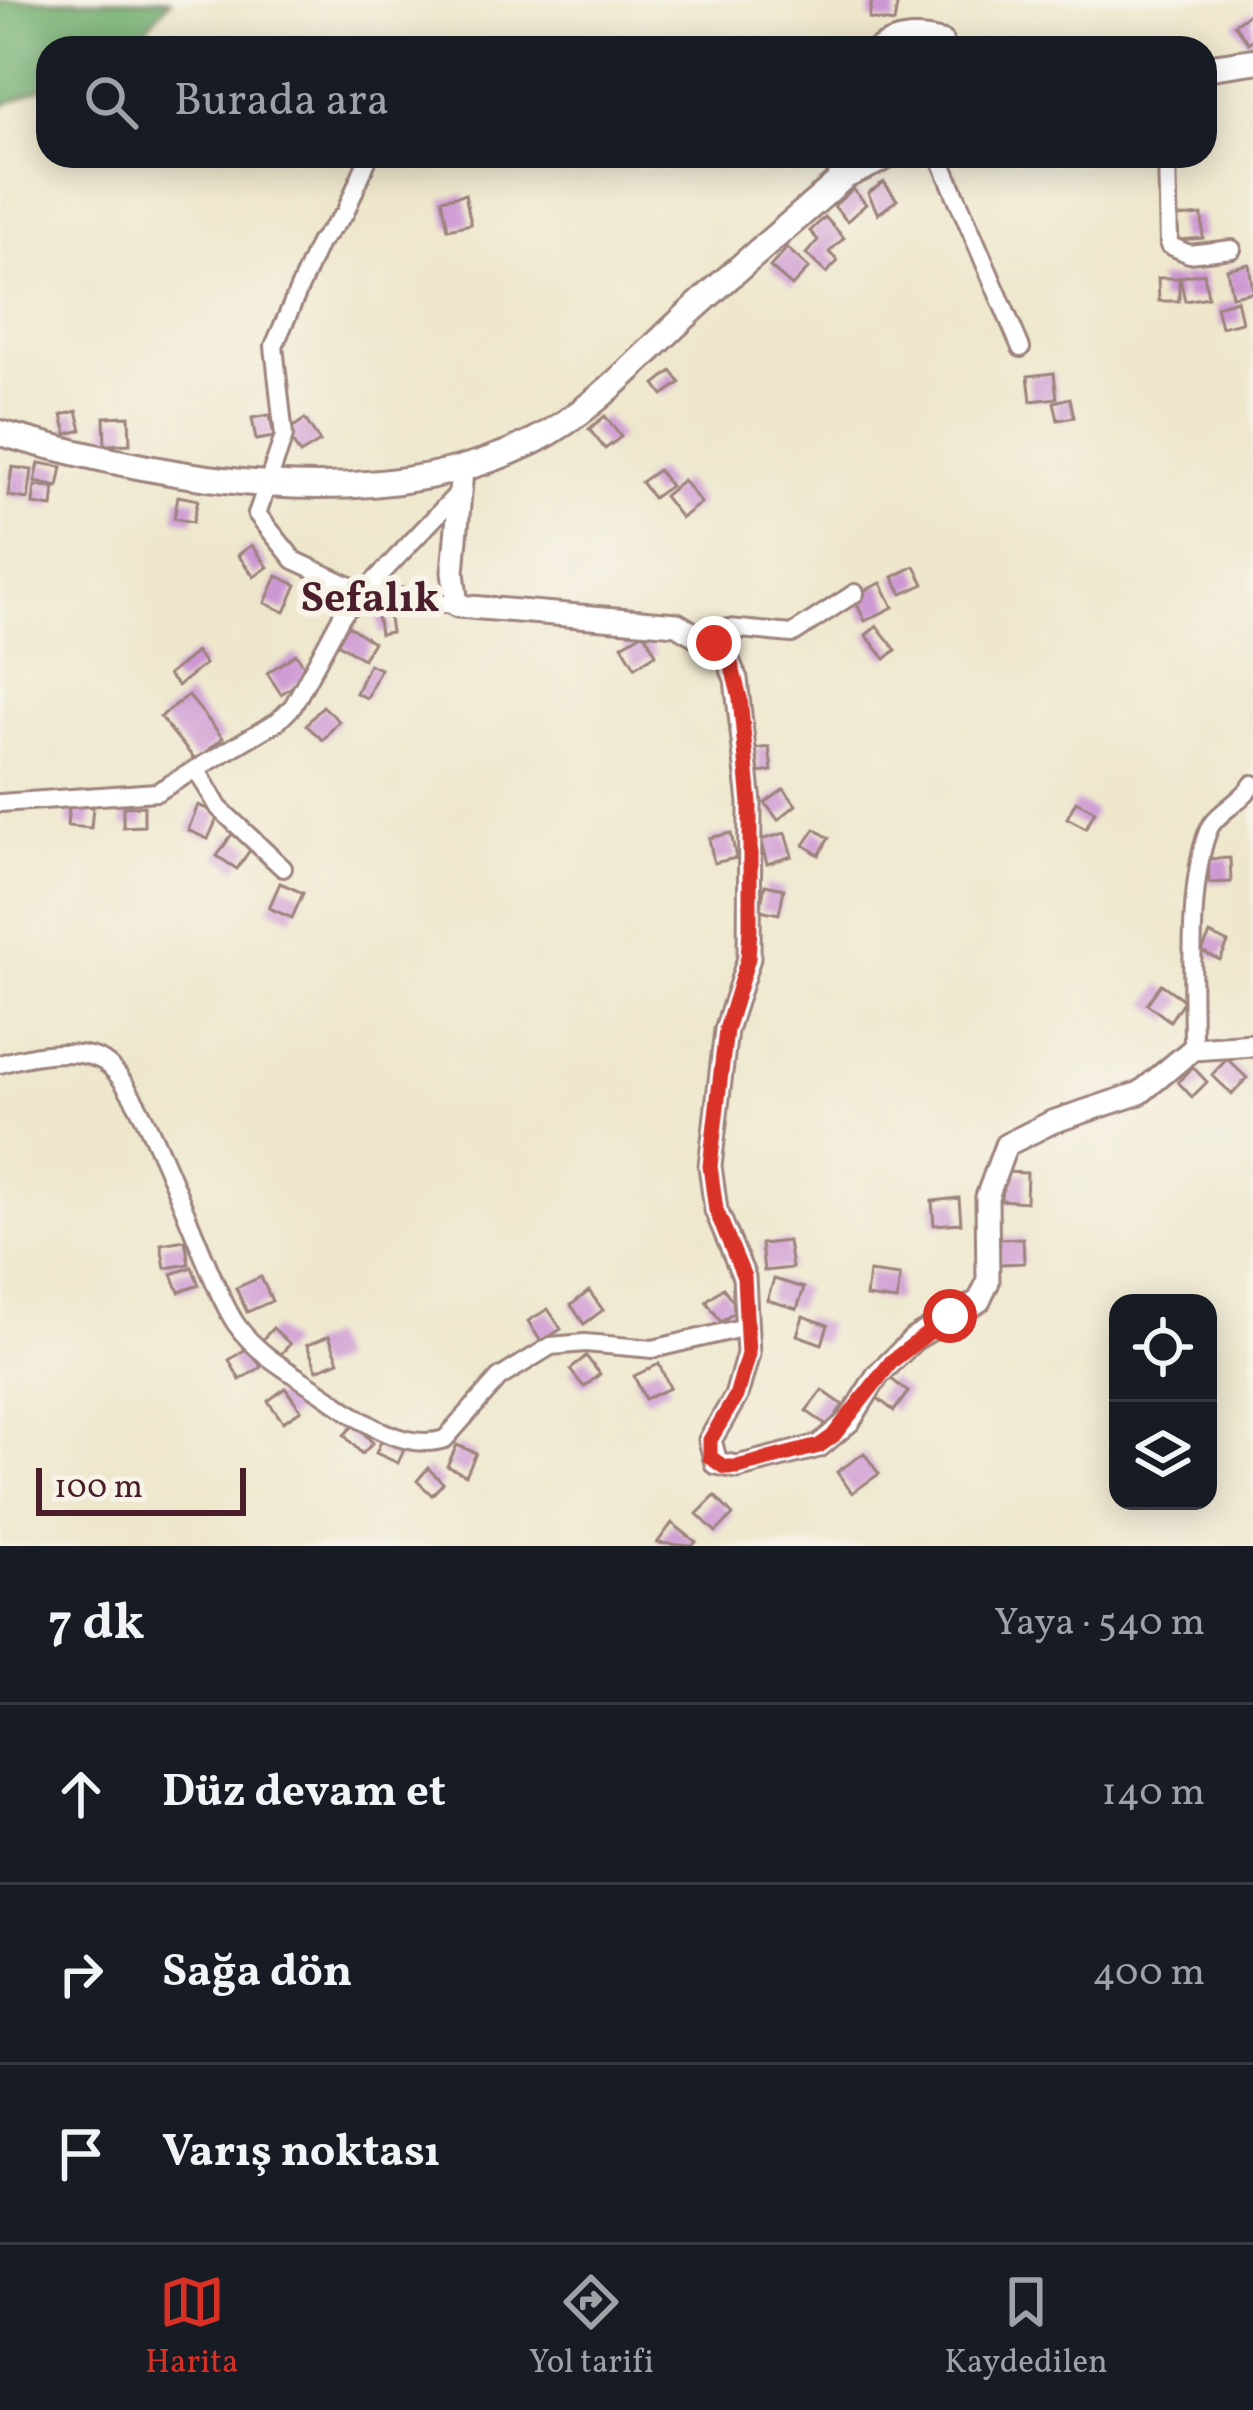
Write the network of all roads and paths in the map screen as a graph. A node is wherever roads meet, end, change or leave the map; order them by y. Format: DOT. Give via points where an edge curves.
graph roads {
  1 [pos="1253,61"];
  2 [pos="1217,66"];
  3 [pos="364,168"];
  4 [pos="862,168"];
  5 [pos="944,168"];
  6 [pos="1167,168"];
  7 [pos="1232,249"];
  8 [pos="1022,348"];
  9 [pos="0,433"];
  10 [pos="461,481"];
  11 [pos="264,482"];
  12 [pos="362,591"];
  13 [pos="855,593"];
  14 [pos="457,607"];
  15 [pos="714,643"];
  16 [pos="197,772"];
  17 [pos="1253,784"];
  18 [pos="0,802"];
  19 [pos="283,868"];
  20 [pos="1253,1045"];
  21 [pos="1192,1049"];
  22 [pos="0,1064"];
  23 [pos="746,1327"];
  1 -- 2 [label="main road"];
  3 -- 11 [label="street" via="344,213 319,243 274,346 284,436"];
  4 -- 10 [label="main road" via="613,387"];
  5 -- 8 [label="street"];
  6 -- 7 [label="street" via="1169,245 1190,254"];
  9 -- 11 [label="main road" via="111,464"];
  10 -- 11 [label="main road"];
  10 -- 12 [label="street"];
  10 -- 14 [label="street"];
  11 -- 12 [label="street" via="257,514 294,560"];
  12 -- 14 [label="street"];
  12 -- 16 [label="street" via="293,706"];
  13 -- 15 [label="street" via="792,634 730,628"];
  14 -- 15 [label="street" via="677,624"];
  15 -- 23 [label="street" via="731,663 740,698 750,929 726,1030 710,1186 744,1277"];
  16 -- 18 [label="street" via="136,796"];
  16 -- 19 [label="street" via="219,808"];
  17 -- 21 [label="street" via="1206,836 1193,938"];
  20 -- 21 [label="street"];
  21 -- 23 [label="street" via="1140,1093 1006,1145 987,1197 988,1282 979,1301 914,1340 819,1446 724,1467 709,1449 744,1375"];
  22 -- 23 [label="street" via="44,1054 111,1066 139,1103 238,1326 271,1360 377,1430 445,1439 499,1378 551,1346 653,1349"];
}
